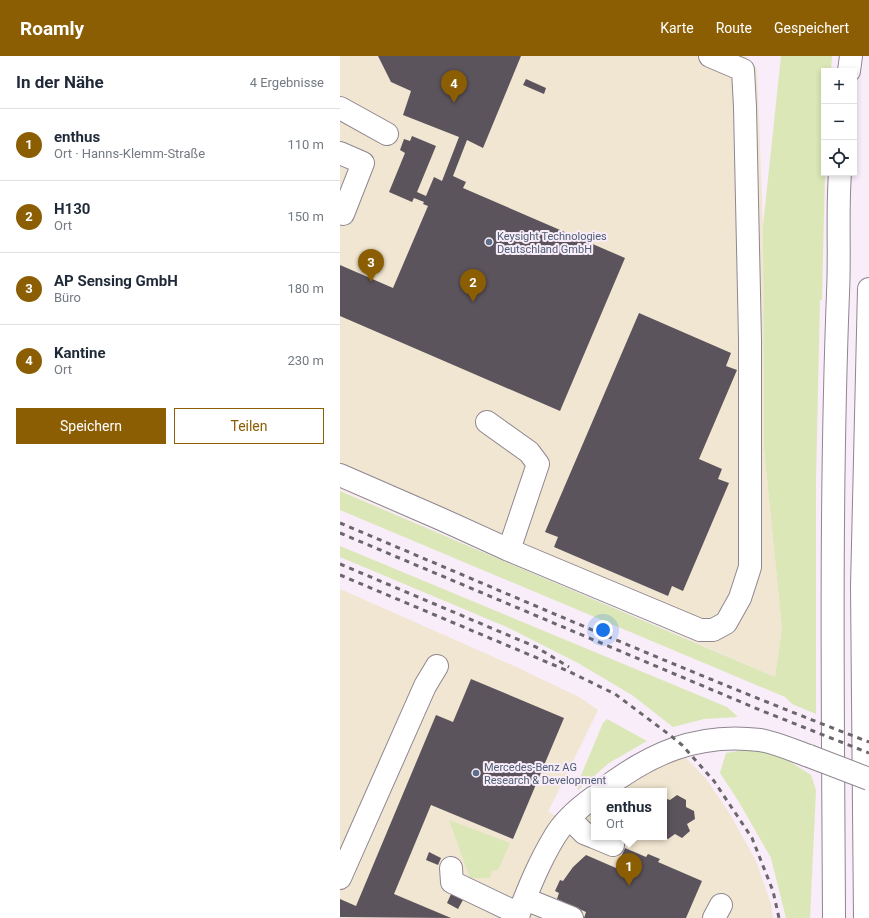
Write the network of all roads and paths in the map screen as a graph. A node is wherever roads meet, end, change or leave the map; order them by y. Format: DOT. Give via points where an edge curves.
graph roads {
  1 [pos="710,56"];
  2 [pos="851,56"];
  3 [pos="849,68"];
  4 [pos="340,108"];
  5 [pos="387,134"];
  6 [pos="340,152"];
  7 [pos="840,176"];
  8 [pos="347,184"];
  9 [pos="340,213"];
  10 [pos="869,289"];
  11 [pos="487,422"];
  12 [pos="340,475"];
  13 [pos="509,550"];
  14 [pos="437,666"];
  15 [pos="869,779"];
  16 [pos="605,788"];
  17 [pos="591,799"];
  18 [pos="570,819"];
  19 [pos="591,836"];
  20 [pos="451,868"];
  21 [pos="340,878"];
  22 [pos="520,910"];
  23 [pos="572,918"];
  24 [pos="834,918"];
  25 [pos="865,918"];
  1 -- 13 [label="main road" via="743,70 750,340 750,567 740,598 726,623 713,630 700,630"];
  2 -- 3 [label="main road"];
  4 -- 5 [label="main road"];
  6 -- 8 [label="main road" via="363,163"];
  7 -- 24 [label="main road" via="833,584"];
  8 -- 9 [label="main road" via="343,214"];
  10 -- 25 [label="main road" via="862,586"];
  11 -- 13 [label="main road" via="529,452 538,464"];
  12 -- 13 [label="main road"];
  14 -- 21 [label="main road" via="425,686"];
  15 -- 16 [label="main road, bridge" via="761,740 734,738 682,745 624,773"];
  17 -- 18 [label="main road"];
  18 -- 19 [label="main road" via="584,833"];
  18 -- 22 [label="main road" via="555,836"];
  20 -- 22 [label="main road" via="452,882"];
  22 -- 23 [label="main road"];
}
